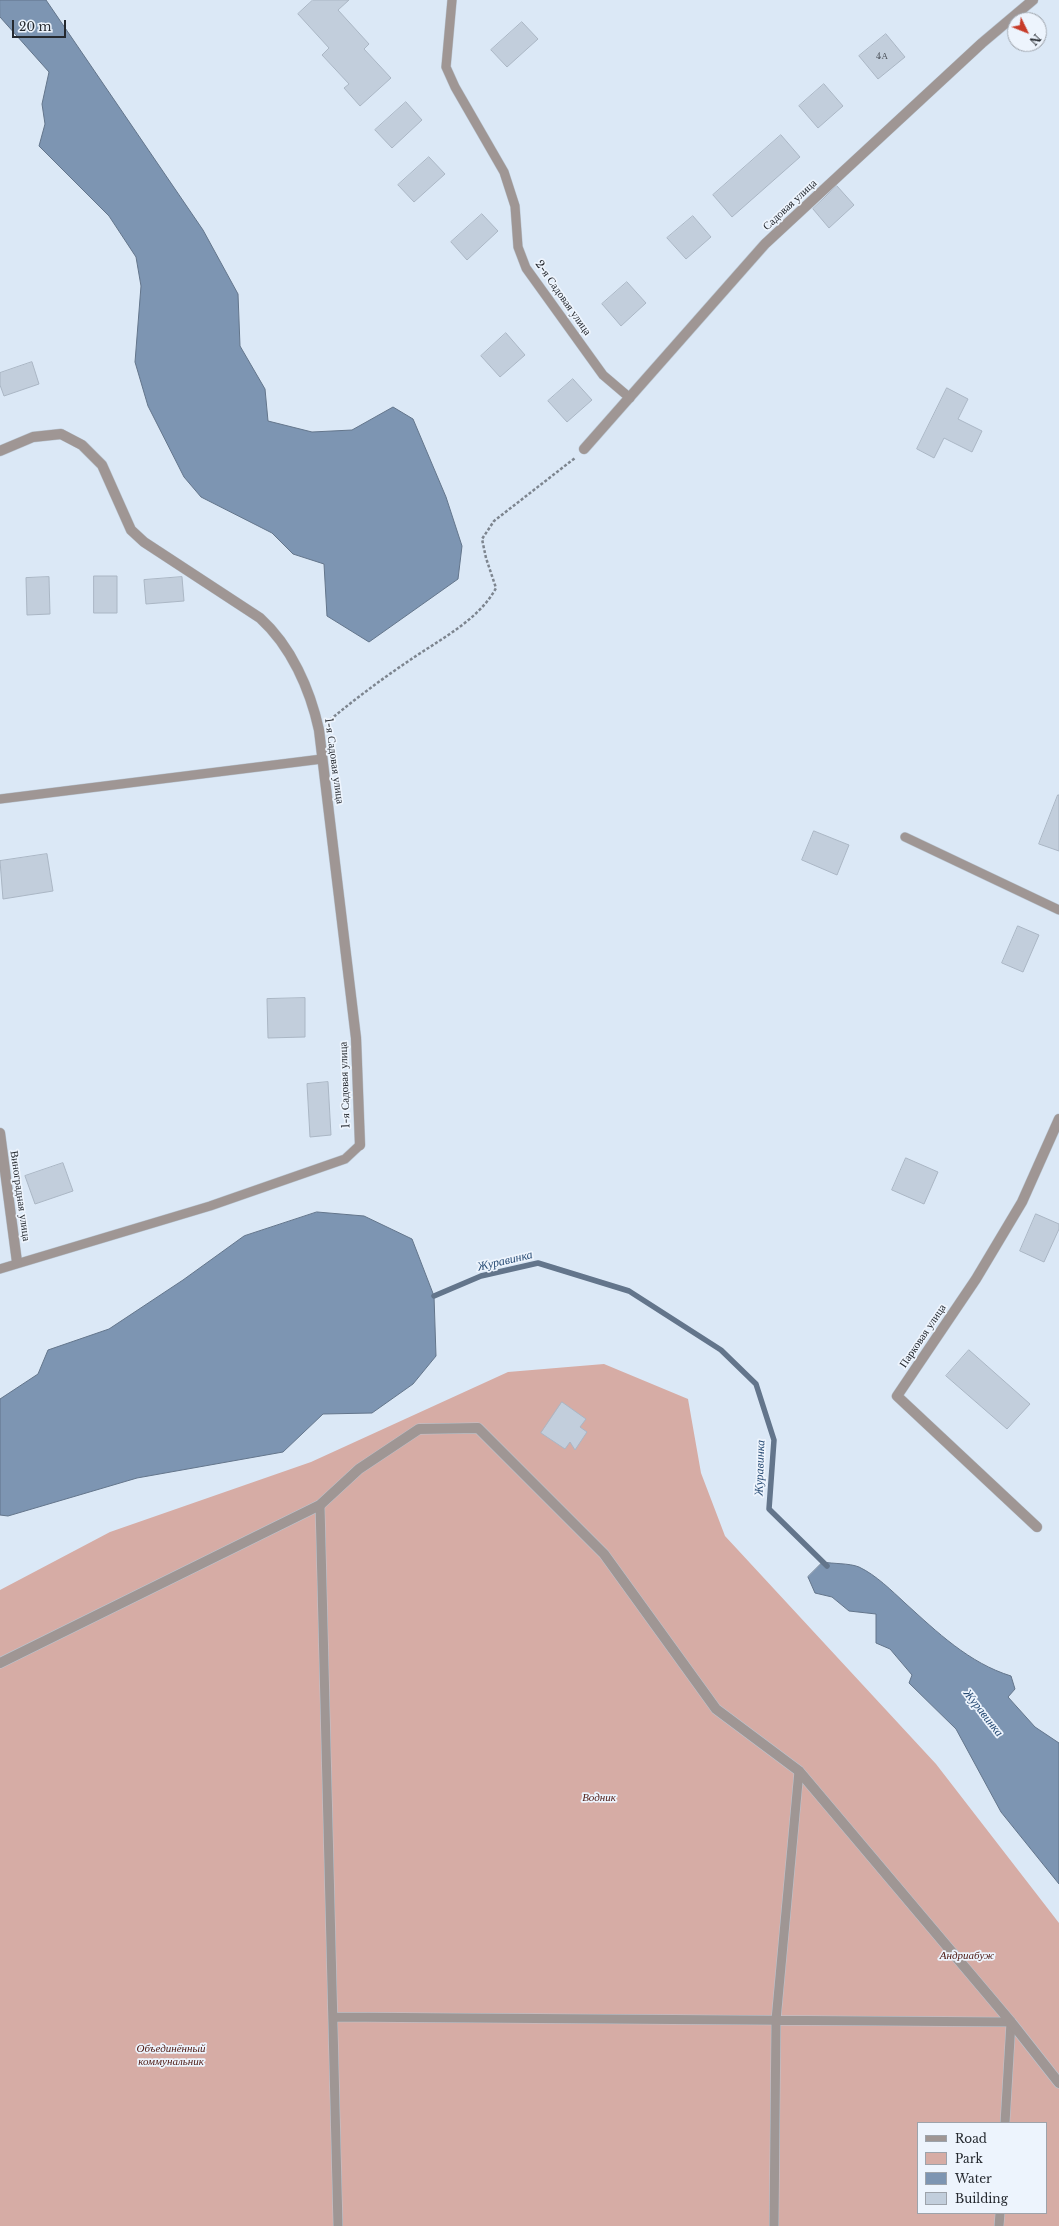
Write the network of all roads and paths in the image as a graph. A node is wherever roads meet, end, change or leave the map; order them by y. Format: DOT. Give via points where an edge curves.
graph roads {
  1 [pos="452,0"];
  2 [pos="1034,0"];
  3 [pos="630,398"];
  4 [pos="584,450"];
  5 [pos="0,451"];
  6 [pos="319,730"];
  7 [pos="322,759"];
  8 [pos="0,799"];
  9 [pos="905,837"];
  10 [pos="1059,910"];
  11 [pos="1059,1119"];
  12 [pos="0,1133"];
  13 [pos="360,1145"];
  14 [pos="17,1262"];
  15 [pos="0,1269"];
  16 [pos="320,1505"];
  17 [pos="1038,1527"];
  18 [pos="0,1663"];
  19 [pos="799,1772"];
  20 [pos="333,2017"];
  21 [pos="776,2020"];
  22 [pos="1011,2022"];
  23 [pos="1059,2083"];
  24 [pos="1005,2122"];
  25 [pos="1000,2214"];
  26 [pos="338,2226"];
  27 [pos="774,2226"];
  28 [pos="999,2226"];
  1 -- 3 [label="lane, 2-я Садовая улица" via="446,67 504,172 515,206 518,247 526,268 604,375"];
  2 -- 3 [label="street, Садовая улица" via="982,43 765,244"];
  3 -- 4 [label="street, Садовая улица"];
  4 -- 6 [label="path" via="561,471 494,521 482,539 496,588 489,600 468,620 361,694"];
  5 -- 6 [label="street, 1-я Садовая улица" via="33,437 61,434 82,446 102,465 131,530 144,542 260,618 276,632 289,652 314,708"];
  6 -- 7 [label="street, 1-я Садовая улица"];
  7 -- 8 [label="lane"];
  7 -- 13 [label="street, 1-я Садовая улица" via="356,1038"];
  9 -- 10 [label="lane"];
  11 -- 17 [label="street, Парковая улица" via="1022,1202 976,1279 897,1396"];
  12 -- 14 [label="street, Виноградная улица"];
  13 -- 14 [label="lane" via="345,1159 218,1203"];
  14 -- 15 [label="lane"];
  16 -- 18 [label="street"];
  16 -- 19 [label="street" via="359,1469 419,1429 478,1428 604,1554 716,1710"];
  16 -- 20 [label="lane"];
  19 -- 21 [label="lane"];
  19 -- 22 [label="street"];
  20 -- 21 [label="lane"];
  20 -- 26 [label="lane"];
  21 -- 22 [label="lane"];
  21 -- 27 [label="lane"];
  22 -- 23 [label="street"];
  22 -- 24 [label="lane"];
  25 -- 28 [label="lane"];
}
